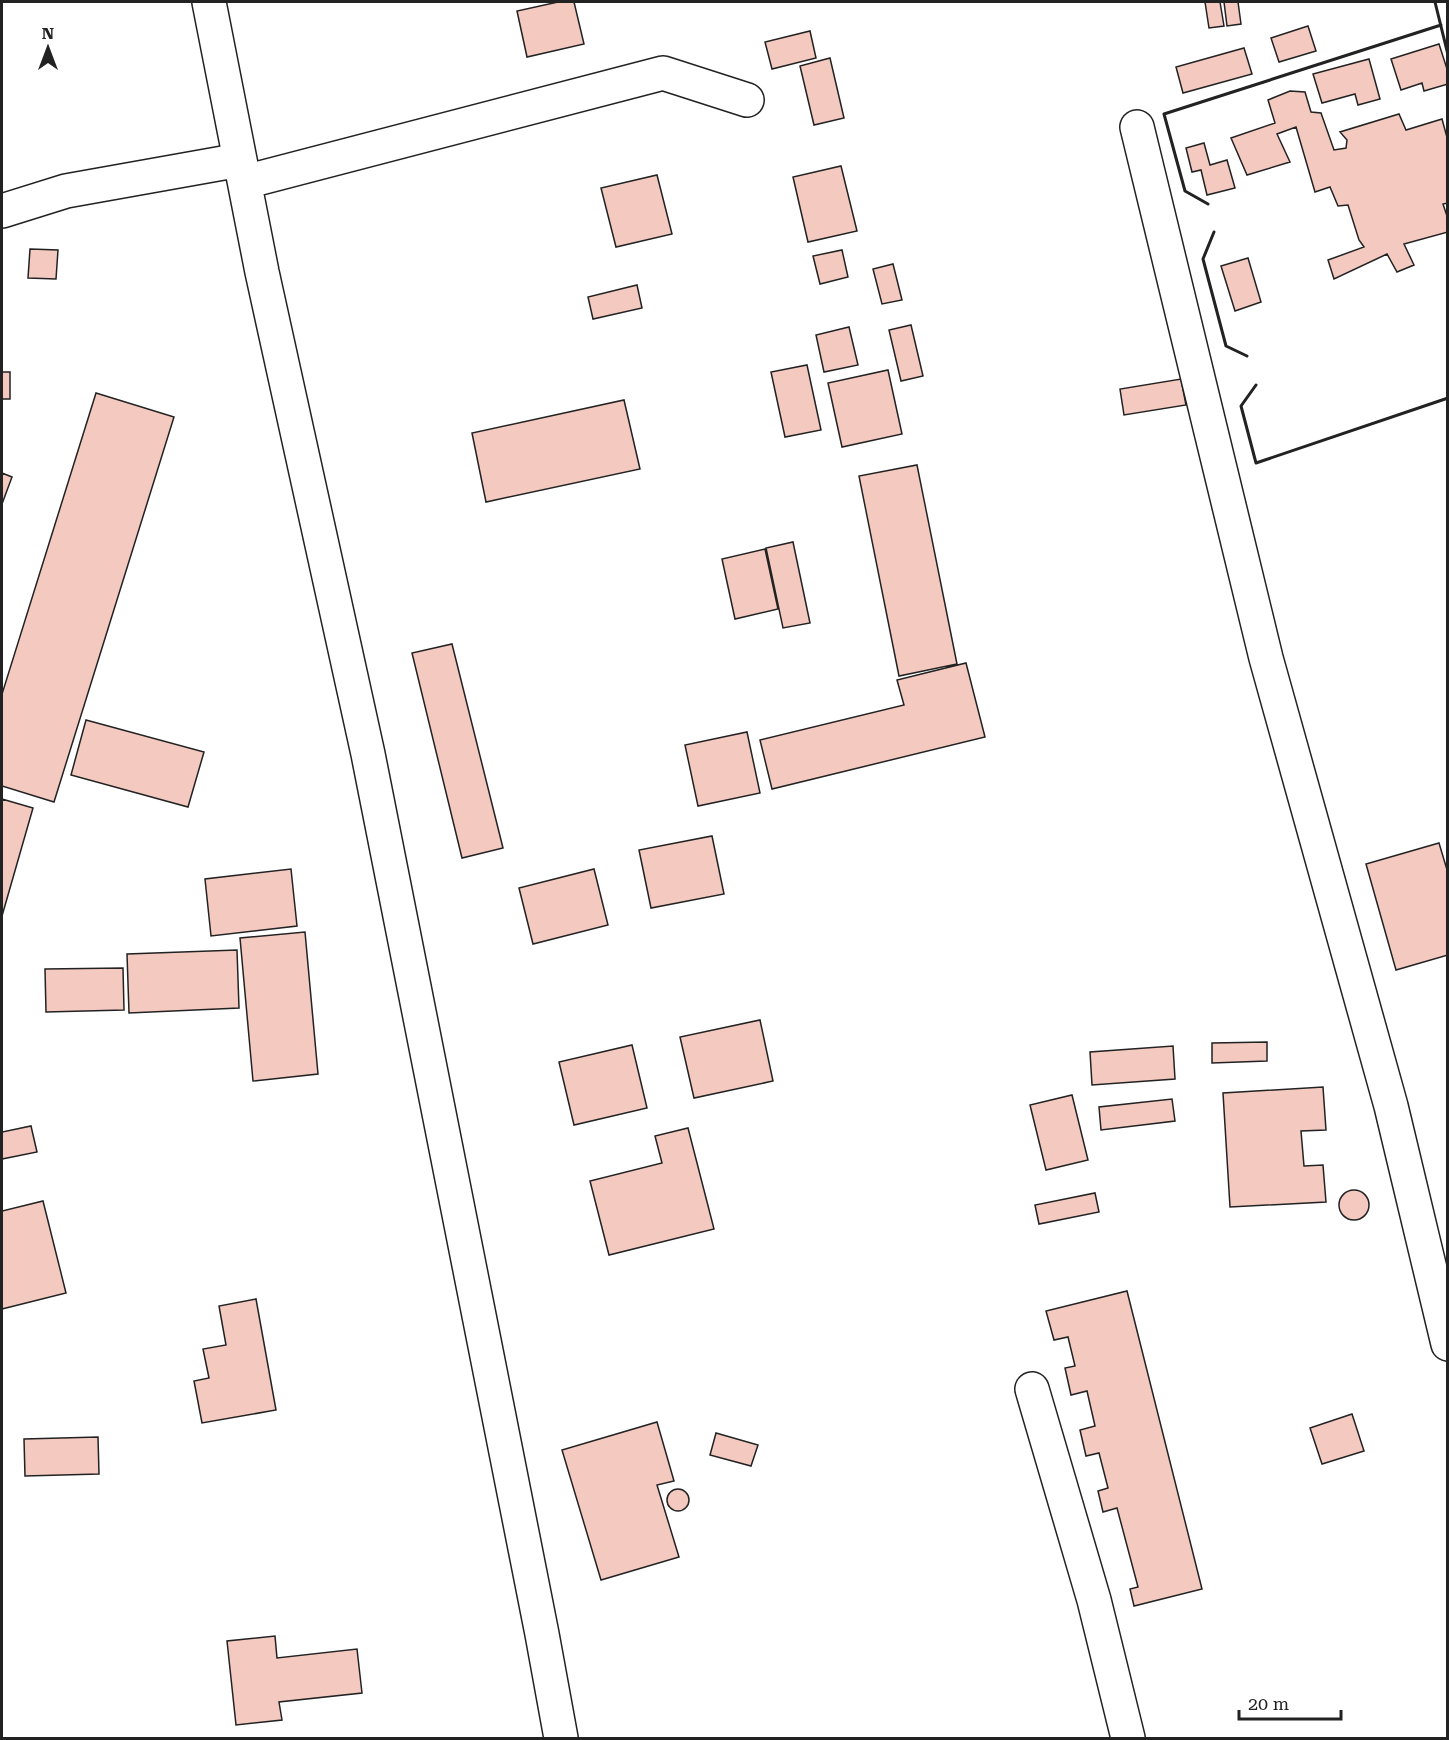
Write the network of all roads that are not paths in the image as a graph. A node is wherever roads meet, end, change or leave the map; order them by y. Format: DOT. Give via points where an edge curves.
graph roads {
  1 [pos="209,2"];
  2 [pos="747,100"];
  3 [pos="1137,127"];
  4 [pos="243,171"];
  5 [pos="2,211"];
  6 [pos="1448,1344"];
  7 [pos="1032,1389"];
  8 [pos="561,1738"];
  9 [pos="1128,1738"];
  1 -- 4 [label="street"];
  2 -- 4 [label="street" via="663,73"];
  3 -- 6 [label="street" via="1266,658 1391,1106"];
  4 -- 5 [label="street" via="66,191"];
  4 -- 8 [label="street" via="368,754"];
  7 -- 9 [label="street" via="1094,1600"];
}
